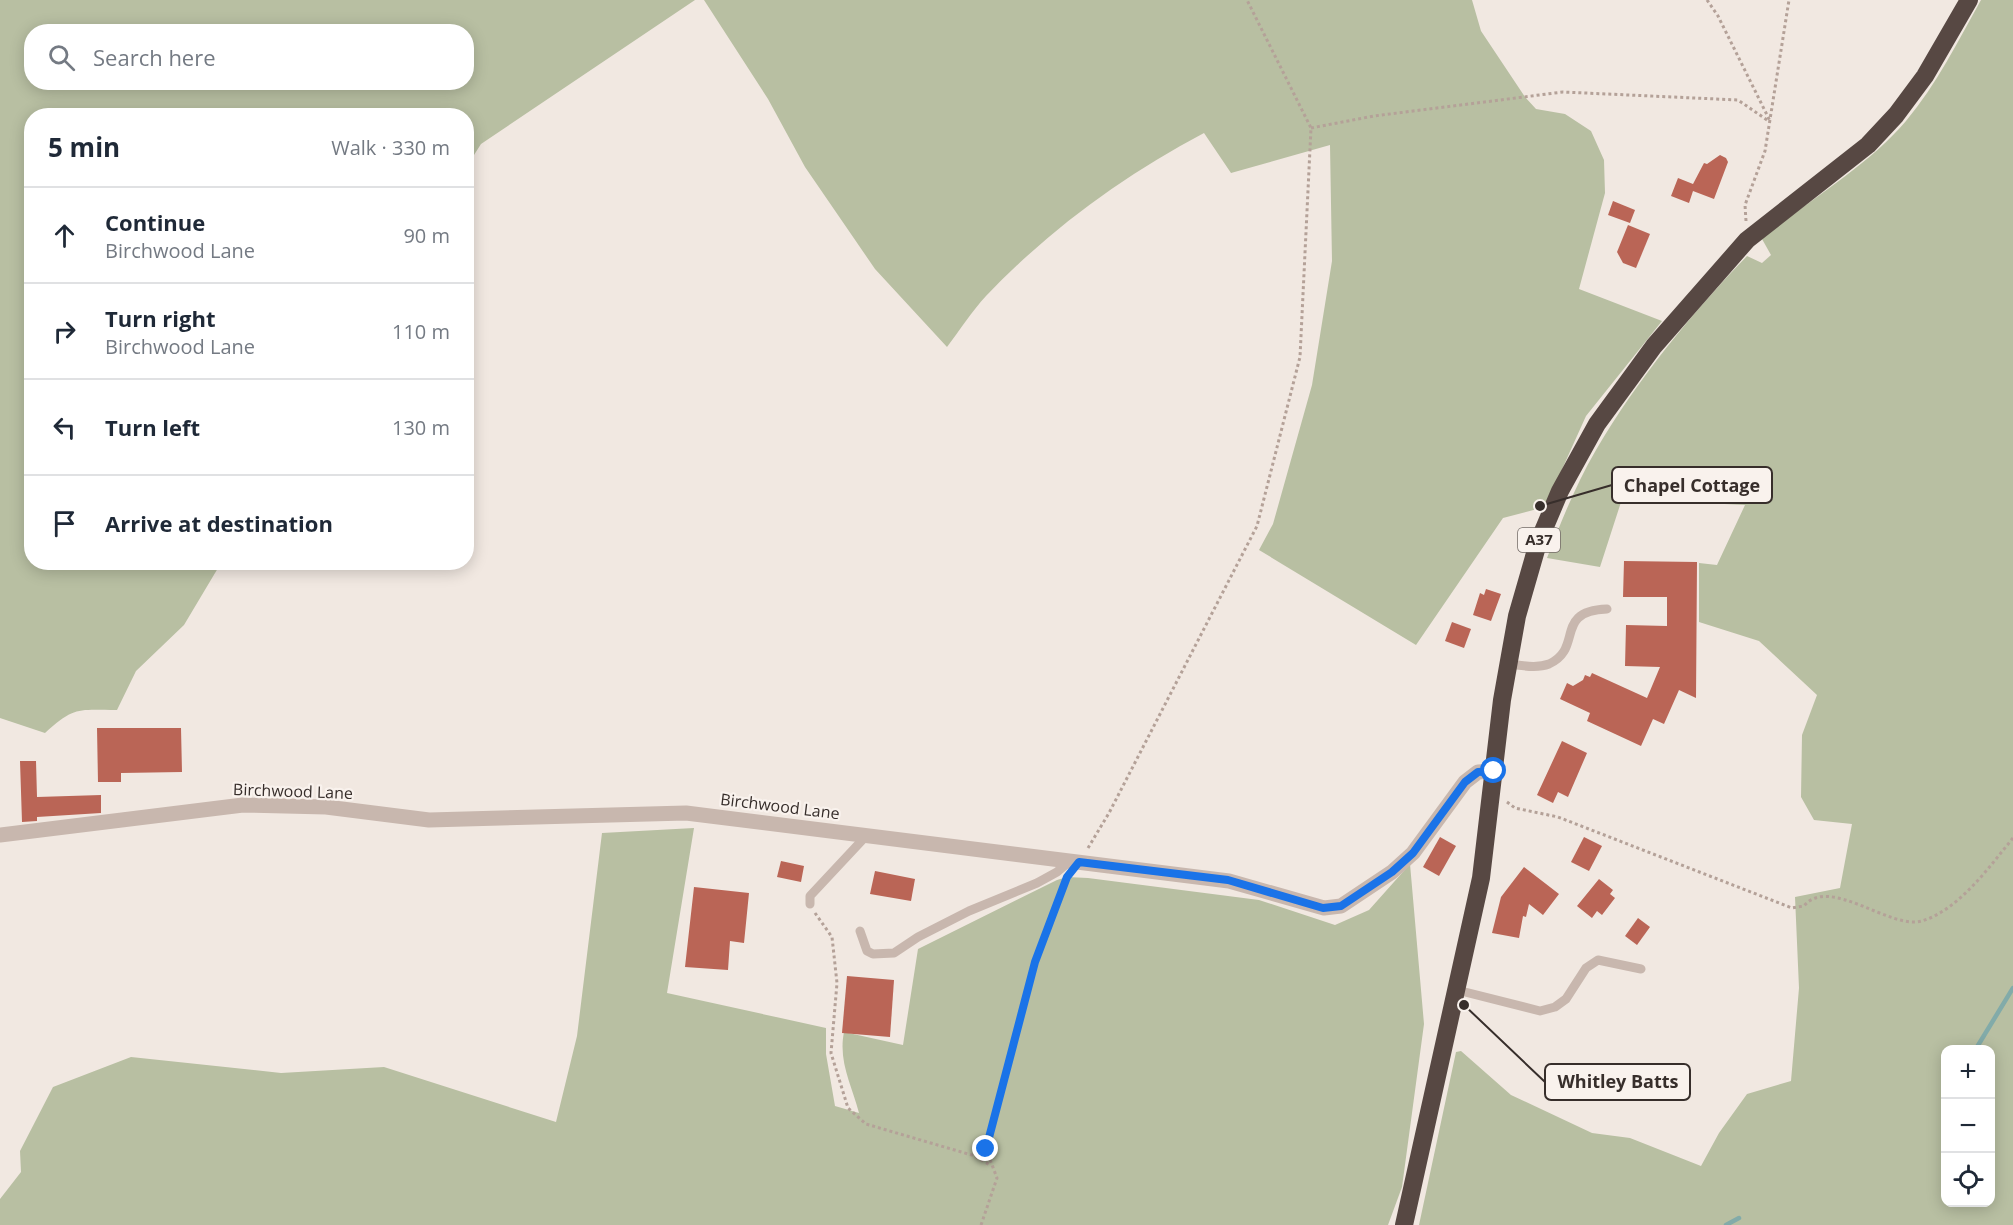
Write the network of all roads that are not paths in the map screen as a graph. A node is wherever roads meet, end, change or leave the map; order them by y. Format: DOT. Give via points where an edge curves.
graph roads {
  1 [pos="1969,0"];
  2 [pos="1607,609"];
  3 [pos="1507,664"];
  4 [pos="1494,771"];
  5 [pos="0,835"];
  6 [pos="867,836"];
  7 [pos="1075,861"];
  8 [pos="810,904"];
  9 [pos="860,931"];
  10 [pos="1641,969"];
  11 [pos="1457,990"];
  12 [pos="1404,1225"];
  1 -- 3 [label="highway, A37" via="1925,76 1882,131 1747,240 1654,346 1610,404 1583,446 1538,543 1522,593"];
  2 -- 3 [label="lane" via="1588,609 1580,614 1567,645 1548,664"];
  3 -- 4 [label="highway, A37"];
  4 -- 7 [label="street, Birchwood Lane" via="1478,772 1465,782 1413,853 1341,906 1323,908 1228,880"];
  4 -- 11 [label="highway, A37" via="1481,878"];
  5 -- 6 [label="street, Birchwood Lane" via="243,805 326,807 429,820 686,813"];
  6 -- 7 [label="street, Birchwood Lane"];
  6 -- 8 [label="lane" via="810,896"];
  7 -- 9 [label="lane" via="1037,883 969,911 894,953 867,951"];
  10 -- 11 [label="lane" via="1598,960 1586,968 1566,999 1540,1011"];
  11 -- 12 [label="highway, A37"];
}
